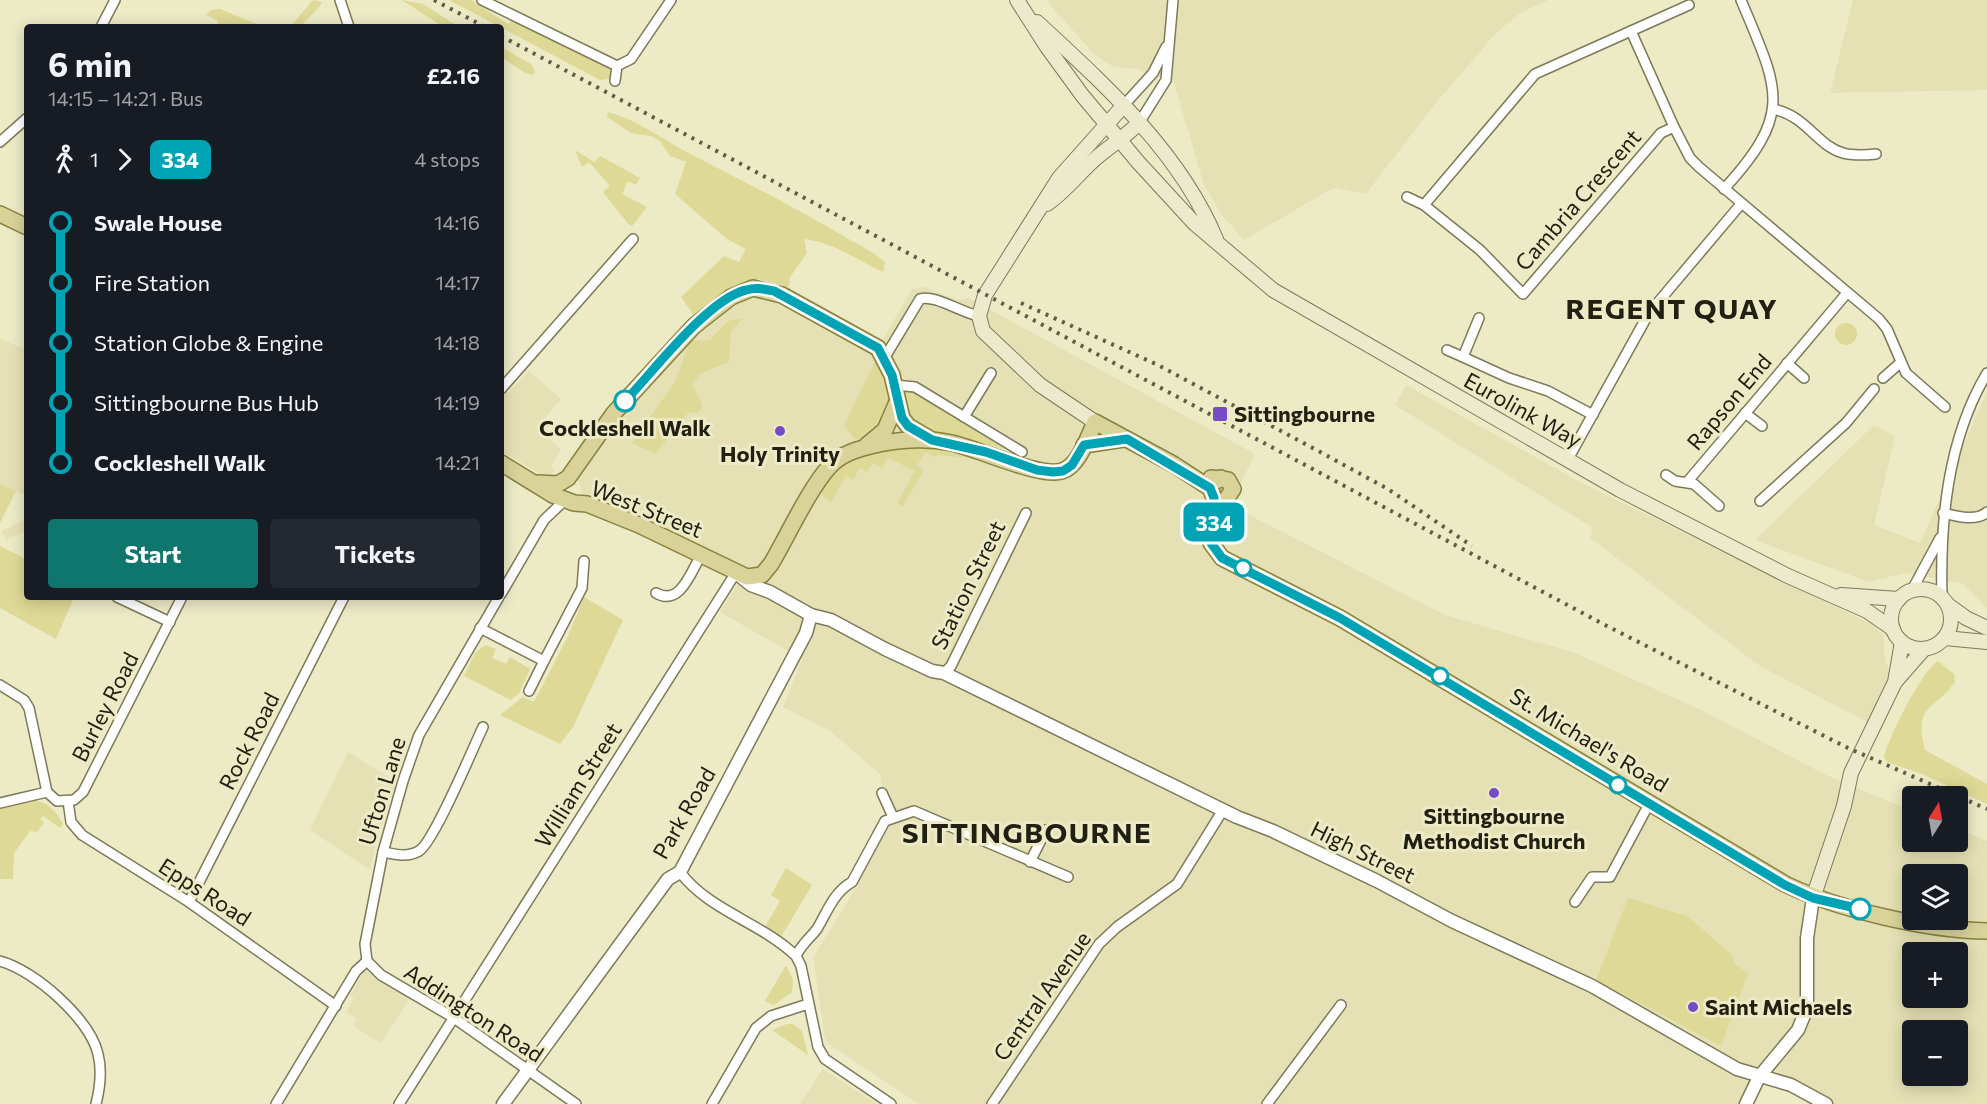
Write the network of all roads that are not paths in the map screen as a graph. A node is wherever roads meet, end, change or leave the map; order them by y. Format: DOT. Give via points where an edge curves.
graph roads {
  1 [pos="115,0"];
  2 [pos="340,0"];
  3 [pos="482,0"];
  4 [pos="671,0"];
  5 [pos="1741,0"];
  6 [pos="1170,1"];
  7 [pos="1689,4"];
  8 [pos="1021,5"];
  9 [pos="103,24"];
  10 [pos="348,24"];
  11 [pos="1630,31"];
  12 [pos="1169,39"];
  13 [pos="617,66"];
  14 [pos="615,81"];
  15 [pos="1124,105"];
  16 [pos="1773,109"];
  17 [pos="24,121"];
  18 [pos="1139,123"];
  19 [pos="1107,124"];
  20 [pos="1674,127"];
  21 [pos="1121,141"];
  22 [pos="0,142"];
  23 [pos="1876,154"];
  24 [pos="1724,189"];
  25 [pos="1407,197"];
  26 [pos="1742,204"];
  27 [pos="1424,205"];
  28 [pos="1042,207"];
  29 [pos="0,214"];
  30 [pos="24,226"];
  31 [pos="633,239"];
  32 [pos="1217,241"];
  33 [pos="1847,293"];
  34 [pos="979,316"];
  35 [pos="1479,318"];
  36 [pos="1447,350"];
  37 [pos="885,357"];
  38 [pos="1463,357"];
  39 [pos="1787,363"];
  40 [pos="1900,363"];
  41 [pos="991,372"];
  42 [pos="1987,373"];
  43 [pos="1804,378"];
  44 [pos="1883,378"];
  45 [pos="504,386"];
  46 [pos="895,386"];
  47 [pos="1874,389"];
  48 [pos="897,402"];
  49 [pos="1945,407"];
  50 [pos="1745,413"];
  51 [pos="1593,415"];
  52 [pos="964,417"];
  53 [pos="1095,422"];
  54 [pos="1762,426"];
  55 [pos="1127,439"];
  56 [pos="932,440"];
  57 [pos="1084,445"];
  58 [pos="863,447"];
  59 [pos="1022,452"];
  60 [pos="1568,459"];
  61 [pos="504,465"];
  62 [pos="575,470"];
  63 [pos="1666,475"];
  64 [pos="1688,482"];
  65 [pos="538,483"];
  66 [pos="565,500"];
  67 [pos="1760,501"];
  68 [pos="587,504"];
  69 [pos="1719,506"];
  70 [pos="1987,512"];
  71 [pos="1026,513"];
  72 [pos="1943,513"];
  73 [pos="1941,536"];
  74 [pos="701,555"];
  75 [pos="584,561"];
  76 [pos="765,573"];
  77 [pos="738,575"];
  78 [pos="504,588"];
  79 [pos="1912,591"];
  80 [pos="770,592"];
  81 [pos="1824,592"];
  82 [pos="656,593"];
  83 [pos="1899,599"];
  84 [pos="123,600"];
  85 [pos="181,600"];
  86 [pos="342,600"];
  87 [pos="497,600"];
  88 [pos="1945,601"];
  89 [pos="811,615"];
  90 [pos="170,622"];
  91 [pos="480,628"];
  92 [pos="1987,628"];
  93 [pos="1893,629"];
  94 [pos="1945,638"];
  95 [pos="1902,642"];
  96 [pos="1987,642"];
  97 [pos="1924,649"];
  98 [pos="544,661"];
  99 [pos="944,673"];
  100 [pos="1895,682"];
  101 [pos="0,685"];
  102 [pos="529,692"];
  103 [pos="483,727"];
  104 [pos="47,792"];
  105 [pos="882,793"];
  106 [pos="68,801"];
  107 [pos="0,803"];
  108 [pos="1649,804"];
  109 [pos="1223,810"];
  110 [pos="893,817"];
  111 [pos="1046,830"];
  112 [pos="383,852"];
  113 [pos="1030,862"];
  114 [pos="680,872"];
  115 [pos="1068,877"];
  116 [pos="1813,898"];
  117 [pos="189,902"];
  118 [pos="1575,902"];
  119 [pos="1987,931"];
  120 [pos="796,956"];
  121 [pos="0,961"];
  122 [pos="367,961"];
  123 [pos="808,1004"];
  124 [pos="1341,1005"];
  125 [pos="336,1006"];
  126 [pos="454,1018"];
  127 [pos="527,1070"];
  128 [pos="1759,1077"];
  129 [pos="96,1104"];
  130 [pos="276,1104"];
  131 [pos="399,1104"];
  132 [pos="503,1104"];
  133 [pos="576,1104"];
  134 [pos="712,1104"];
  135 [pos="891,1104"];
  136 [pos="992,1104"];
  137 [pos="1268,1104"];
  138 [pos="1746,1104"];
  139 [pos="1826,1104"];
  1 -- 9 [label="street"];
  2 -- 10 [label="street"];
  3 -- 13 [label="street"];
  4 -- 13 [label="street" via="632,59"];
  5 -- 16 [label="street" via="1770,75"];
  6 -- 12 [label="street"];
  7 -- 11 [label="street"];
  8 -- 15 [label="main road, Eurolink Way"];
  8 -- 19 [label="main road, Eurolink Way" via="1047,47"];
  11 -- 20 [label="street, Cambria Crescent"];
  11 -- 27 [label="street" via="1535,74"];
  12 -- 15 [label="street" via="1153,74"];
  12 -- 18 [label="street" via="1166,80"];
  13 -- 14 [label="street"];
  15 -- 18 [label="main road, Eurolink Way"];
  15 -- 19 [label="main road"];
  16 -- 23 [label="street" via="1794,115 1834,149 1853,155"];
  16 -- 24 [label="street" via="1758,150"];
  17 -- 22 [label="street"];
  18 -- 21 [label="main road"];
  18 -- 32 [label="main road, Eurolink Way" via="1189,186"];
  19 -- 21 [label="main road, Eurolink Way"];
  19 -- 28 [label="main road" via="1059,178"];
  20 -- 24 [label="street, Cambria Crescent" via="1690,158"];
  20 -- 27 [label="street, Cambria Crescent" via="1660,133 1523,294 1479,250"];
  21 -- 28 [label="main road" via="1105,150 1066,190"];
  21 -- 32 [label="main road, Eurolink Way" via="1173,201"];
  24 -- 26 [label="street, Cambria Crescent"];
  25 -- 27 [label="street"];
  26 -- 33 [label="street, Cambria Crescent"];
  26 -- 51 [label="street" via="1650,313"];
  28 -- 34 [label="main road" via="985,296"];
  29 -- 30 [label="main road"];
  31 -- 45 [label="street"];
  32 -- 60 [label="main road, Eurolink Way" via="1282,296"];
  33 -- 39 [label="street, Rapson End"];
  33 -- 40 [label="street, Cambria Crescent" via="1887,329"];
  34 -- 37 [label="street" via="922,298"];
  34 -- 53 [label="main road" via="983,331 1012,361"];
  35 -- 38 [label="street"];
  36 -- 38 [label="street"];
  37 -- 46 [label="main road"];
  37 -- 62 [label="main road" via="871,344 774,291 741,291 706,315 669,351 614,413"];
  38 -- 51 [label="street" via="1548,390"];
  39 -- 43 [label="street"];
  39 -- 50 [label="street, Rapson End"];
  40 -- 44 [label="street"];
  40 -- 49 [label="street, Cambria Crescent" via="1914,382"];
  41 -- 52 [label="street"];
  42 -- 72 [label="street" via="1958,443"];
  46 -- 48 [label="main road"];
  46 -- 52 [label="street" via="915,387"];
  47 -- 67 [label="street" via="1846,423"];
  48 -- 56 [label="main road" via="908,426"];
  48 -- 58 [label="main road" via="885,430"];
  50 -- 54 [label="street"];
  50 -- 64 [label="street, Rapson End"];
  51 -- 60 [label="street"];
  52 -- 59 [label="street"];
  53 -- 55 [label="main road, St. Michael's Road"];
  53 -- 57 [label="main road"];
  55 -- 57 [label="main road"];
  55 -- 108 [label="main road, St. Michael's Road" via="1218,491 1211,543 1222,558 1340,618"];
  56 -- 57 [label="main road" via="1053,472 1072,465"];
  56 -- 58 [label="main road"];
  58 -- 76 [label="main road" via="830,465"];
  60 -- 81 [label="main road, Eurolink Way" via="1629,495"];
  61 -- 65 [label="main road, West Street"];
  62 -- 65 [label="main road" via="561,483"];
  62 -- 68 [label="main road" via="578,493"];
  63 -- 64 [label="street"];
  64 -- 69 [label="street"];
  65 -- 66 [label="main road, West Street"];
  66 -- 68 [label="main road, West Street"];
  66 -- 78 [label="street, Ufton Lane" via="544,520"];
  68 -- 74 [label="main road, West Street"];
  70 -- 72 [label="street" via="1969,517"];
  71 -- 99 [label="street, Station Street" via="951,666"];
  72 -- 73 [label="street"];
  73 -- 79 [label="street"];
  73 -- 88 [label="street"];
  74 -- 77 [label="main road, West Street"];
  74 -- 82 [label="street" via="673,597"];
  75 -- 98 [label="street" via="582,588"];
  76 -- 77 [label="main road" via="752,577"];
  76 -- 80 [label="street"];
  77 -- 80 [label="street, West Street"];
  77 -- 126 [label="street, William Street"];
  79 -- 83 [label="main road"];
  79 -- 88 [label="main road" via="1928,590"];
  80 -- 89 [label="street, West Street"];
  81 -- 83 [label="main road, Eurolink Way"];
  81 -- 93 [label="main road, Eurolink Way" via="1867,611"];
  83 -- 93 [label="main road" via="1892,613"];
  84 -- 90 [label="street"];
  85 -- 90 [label="street, Burley Road"];
  86 -- 117 [label="street, Rock Road"];
  87 -- 91 [label="street, Ufton Lane"];
  88 -- 92 [label="main road"];
  88 -- 94 [label="main road" via="1951,621"];
  89 -- 99 [label="street, West Street" via="831,620 885,649"];
  89 -- 114 [label="street, Park Road" via="809,627"];
  90 -- 106 [label="street, Burley Road" via="83,792"];
  91 -- 98 [label="street"];
  91 -- 112 [label="street, Ufton Lane" via="420,735"];
  93 -- 95 [label="main road"];
  94 -- 96 [label="main road"];
  94 -- 97 [label="main road"];
  95 -- 97 [label="main road"];
  95 -- 100 [label="main road"];
  97 -- 100 [label="main road"];
  98 -- 102 [label="street"];
  99 -- 109 [label="street, High Street"];
  100 -- 116 [label="main road" via="1851,773"];
  101 -- 104 [label="street" via="24,700 29,708"];
  103 -- 112 [label="street" via="421,850 407,856"];
  104 -- 106 [label="street" via="57,801"];
  104 -- 107 [label="street"];
  105 -- 110 [label="street"];
  106 -- 117 [label="street, Epps Road" via="72,822 82,835"];
  108 -- 116 [label="main road, St. Michael's Road"];
  108 -- 118 [label="street" via="1610,877 1592,877"];
  109 -- 128 [label="street, High Street" via="1377,880 1452,921 1592,986 1730,1066"];
  109 -- 136 [label="street, Central Avenue" via="1184,876 1099,944"];
  110 -- 113 [label="street" via="914,811"];
  110 -- 120 [label="street" via="885,821 852,882 841,888"];
  111 -- 113 [label="street"];
  112 -- 122 [label="street, Ufton Lane" via="365,944"];
  113 -- 115 [label="street"];
  114 -- 120 [label="street" via="704,895"];
  114 -- 127 [label="street, Park Road" via="668,879"];
  116 -- 119 [label="main road, St. Michael's Road" via="1943,929"];
  116 -- 128 [label="street" via="1807,938 1807,1008 1798,1030"];
  117 -- 125 [label="street, Epps Road"];
  120 -- 123 [label="street"];
  121 -- 129 [label="street" via="40,983 86,1029 100,1064"];
  122 -- 125 [label="street" via="356,971"];
  122 -- 126 [label="street, Addington Road" via="381,975"];
  123 -- 134 [label="street" via="771,1016 756,1028"];
  123 -- 135 [label="street" via="818,1047 825,1059"];
  124 -- 137 [label="street"];
  125 -- 130 [label="street"];
  126 -- 127 [label="street, Addington Road"];
  126 -- 131 [label="street, William Street"];
  127 -- 132 [label="street, Park Road"];
  127 -- 133 [label="street, Addington Road"];
  128 -- 138 [label="street"];
  128 -- 139 [label="street, High Street" via="1791,1086"];
}
